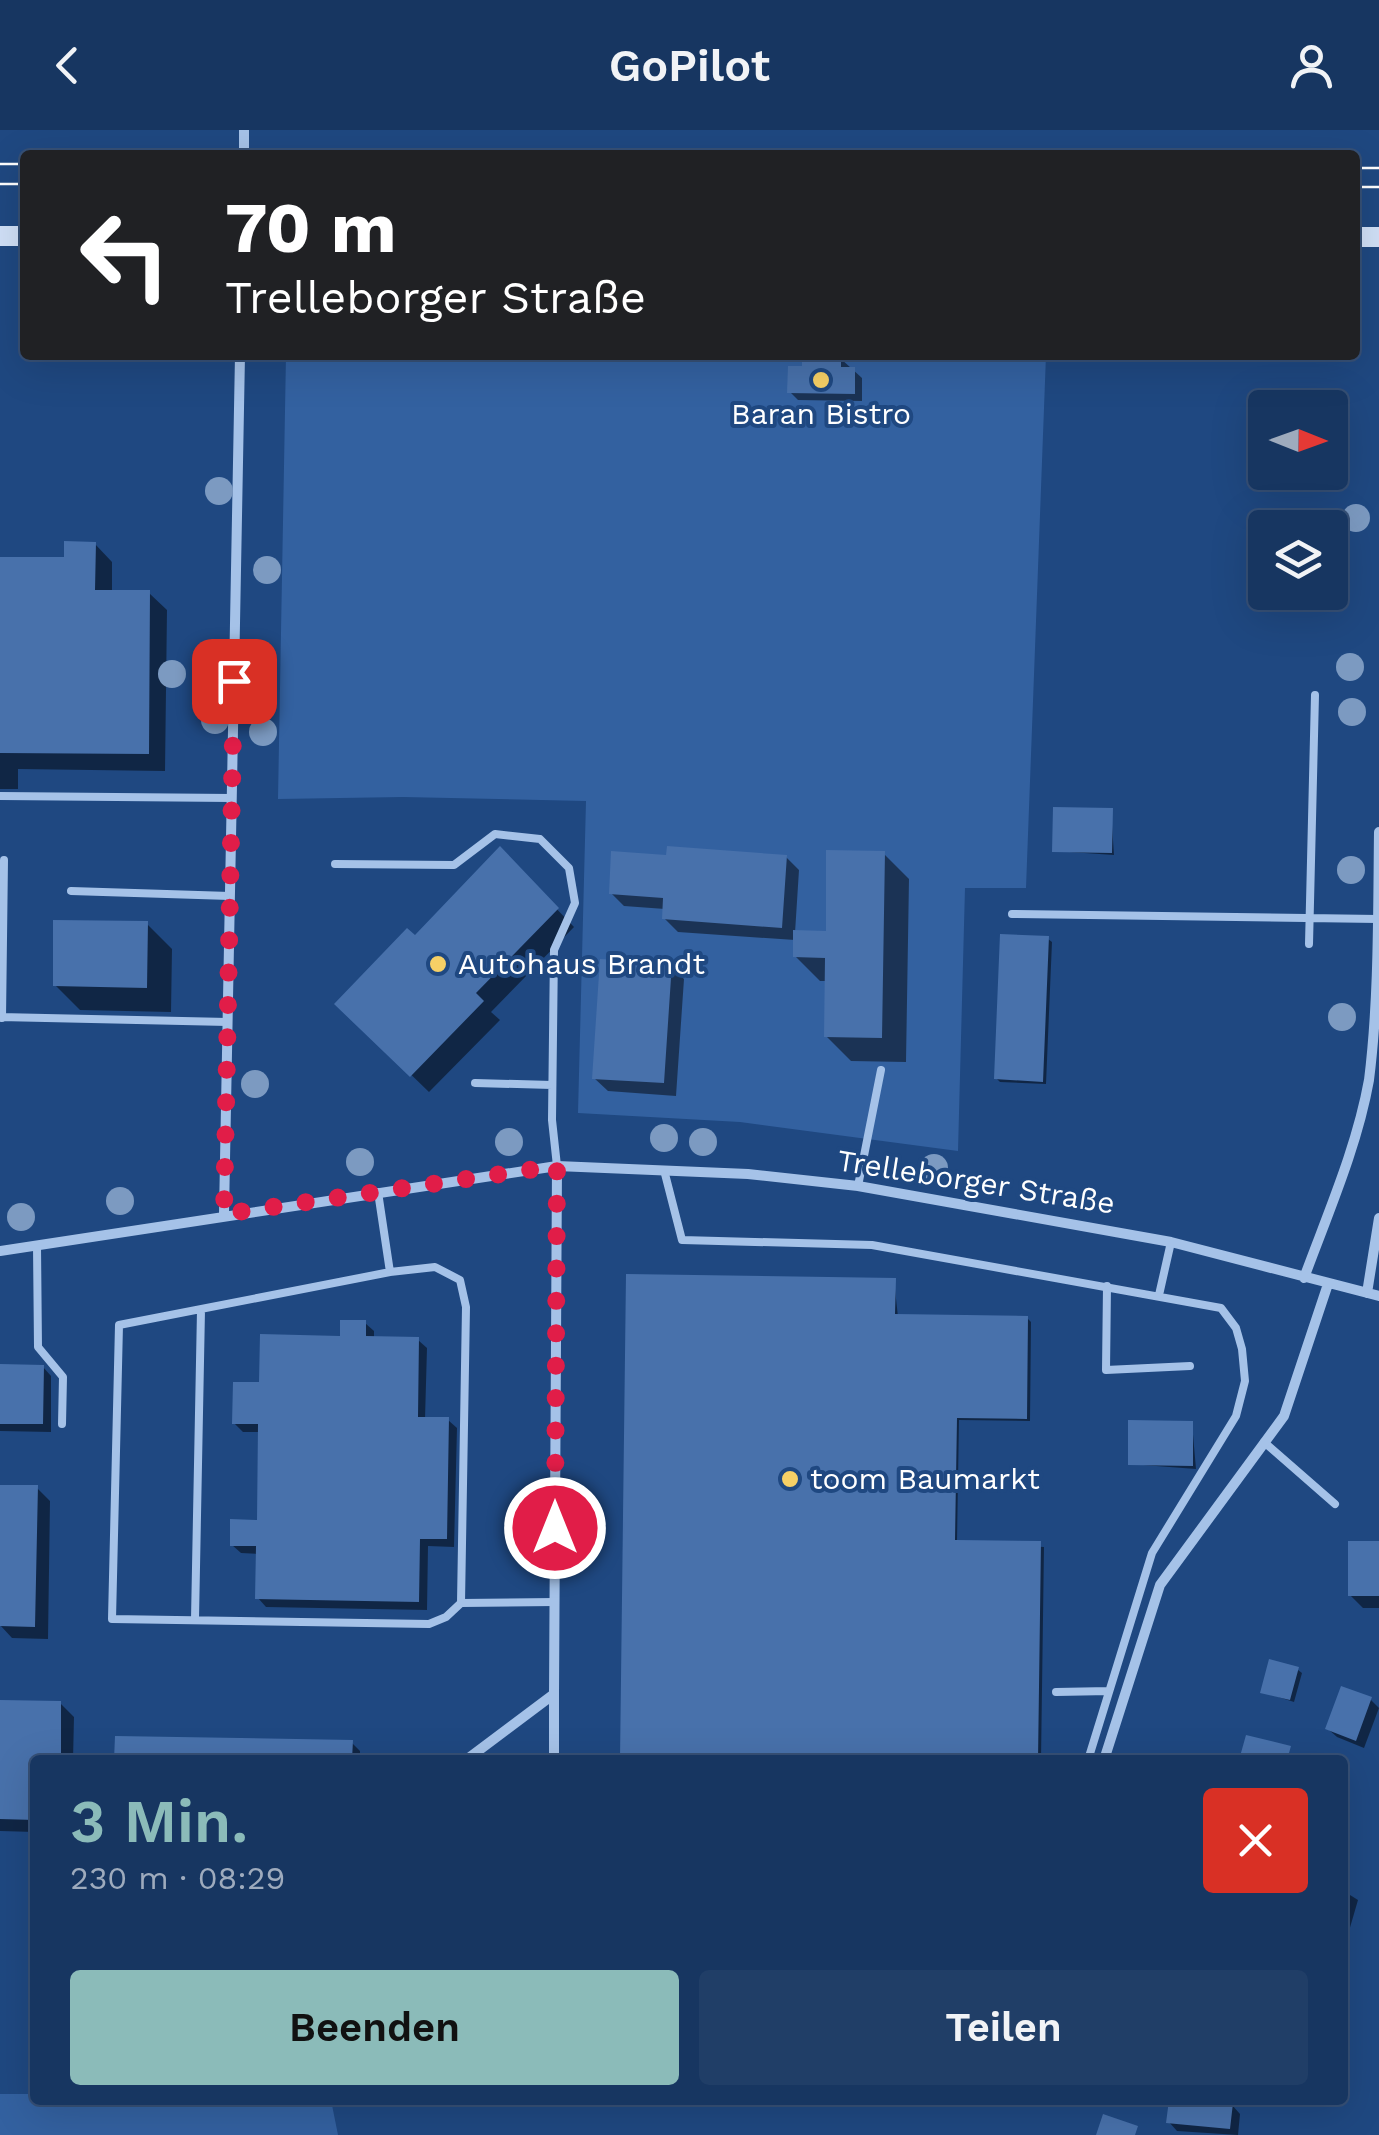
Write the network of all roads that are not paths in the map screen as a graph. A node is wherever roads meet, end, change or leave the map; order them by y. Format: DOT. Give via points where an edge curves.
graph roads {
  1 [pos="240,360"];
  2 [pos="1315,695"];
  3 [pos="0,796"];
  4 [pos="232,798"];
  5 [pos="1379,832"];
  6 [pos="4,860"];
  7 [pos="335,864"];
  8 [pos="71,890"];
  9 [pos="230,896"];
  10 [pos="1012,914"];
  11 [pos="1310,919"];
  12 [pos="1378,919"];
  13 [pos="1309,944"];
  14 [pos="1,1017"];
  15 [pos="228,1022"];
  16 [pos="881,1070"];
  17 [pos="476,1082"];
  18 [pos="552,1085"];
  19 [pos="557,1166"];
  20 [pos="664,1170"];
  21 [pos="858,1186"];
  22 [pos="378,1190"];
  23 [pos="224,1214"];
  24 [pos="1379,1218"];
  25 [pos="1171,1242"];
  26 [pos="38,1246"];
  27 [pos="0,1251"];
  28 [pos="390,1272"];
  29 [pos="1304,1278"];
  30 [pos="1328,1284"];
  31 [pos="1106,1286"];
  32 [pos="1373,1294"];
  33 [pos="1160,1295"];
  34 [pos="201,1310"];
  35 [pos="1190,1366"];
  36 [pos="62,1424"];
  37 [pos="1264,1442"];
  38 [pos="1335,1504"];
  39 [pos="555,1602"];
  40 [pos="460,1603"];
  41 [pos="196,1619"];
  42 [pos="1109,1691"];
  43 [pos="1056,1692"];
  44 [pos="554,1694"];
  45 [pos="473,1755"];
  46 [pos="554,1755"];
  47 [pos="1090,1755"];
  48 [pos="1106,1755"];
  1 -- 4 [label="street"];
  2 -- 11 [label="lane"];
  3 -- 4 [label="lane"];
  4 -- 9 [label="street"];
  5 -- 12 [label="street"];
  6 -- 14 [label="lane"];
  7 -- 18 [label="lane" via="454,865 495,834 540,839 570,868 575,903 554,950"];
  8 -- 9 [label="lane"];
  9 -- 15 [label="street"];
  10 -- 11 [label="lane"];
  11 -- 12 [label="lane"];
  11 -- 13 [label="lane"];
  12 -- 29 [label="street" via="1369,1081"];
  14 -- 15 [label="lane"];
  15 -- 23 [label="street"];
  16 -- 21 [label="lane"];
  17 -- 18 [label="lane"];
  18 -- 19 [label="lane"];
  19 -- 20 [label="street, Trelleborger Straße"];
  19 -- 22 [label="street, Trelleborger Straße"];
  19 -- 39 [label="street"];
  20 -- 21 [label="street, Trelleborger Straße"];
  20 -- 31 [label="lane" via="682,1240 872,1245"];
  21 -- 25 [label="street, Trelleborger Straße"];
  22 -- 23 [label="street, Trelleborger Straße"];
  22 -- 28 [label="lane"];
  23 -- 26 [label="street, Trelleborger Straße"];
  24 -- 32 [label="street"];
  25 -- 29 [label="street, Trelleborger Straße"];
  25 -- 33 [label="lane"];
  26 -- 27 [label="street, Trelleborger Straße"];
  26 -- 36 [label="lane" via="38,1347 63,1377"];
  28 -- 34 [label="lane"];
  28 -- 40 [label="lane" via="435,1268 460,1280 466,1307"];
  29 -- 30 [label="street, Trelleborger Straße"];
  30 -- 32 [label="street, Trelleborger Straße"];
  30 -- 37 [label="street" via="1284,1416"];
  31 -- 33 [label="lane"];
  31 -- 35 [label="lane" via="1106,1370"];
  33 -- 42 [label="lane" via="1220,1308 1236,1328 1245,1381 1236,1416 1152,1553"];
  34 -- 41 [label="lane"];
  34 -- 41 [label="lane" via="118,1325 112,1619"];
  37 -- 38 [label="lane"];
  37 -- 48 [label="street" via="1160,1584"];
  39 -- 40 [label="lane"];
  39 -- 44 [label="street"];
  40 -- 41 [label="lane" via="429,1624"];
  42 -- 43 [label="lane"];
  42 -- 47 [label="lane"];
  44 -- 45 [label="street"];
  44 -- 46 [label="street"];
}
